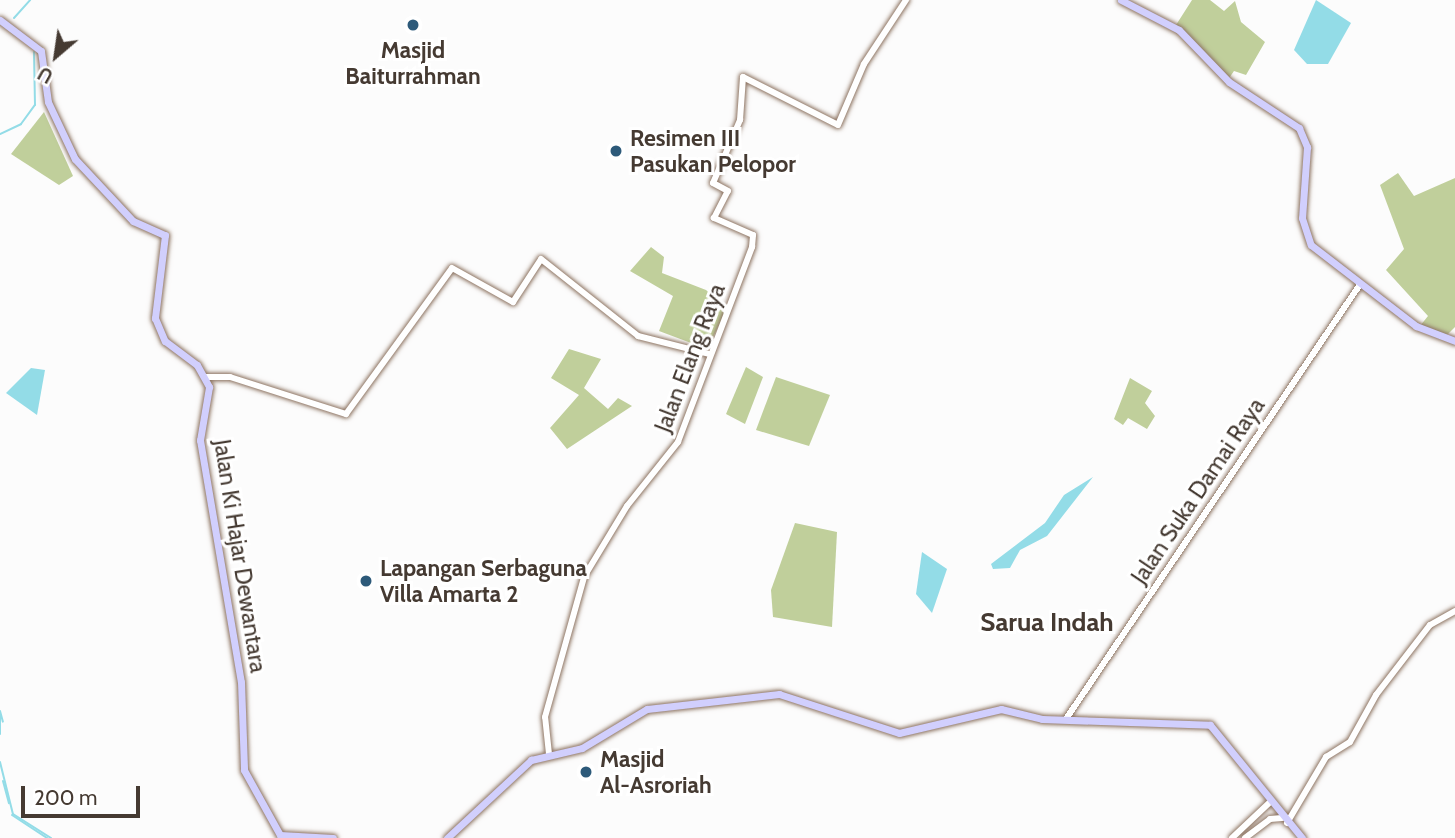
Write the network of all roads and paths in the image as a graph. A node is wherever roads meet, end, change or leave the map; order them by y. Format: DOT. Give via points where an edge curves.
graph roads {
  1 [pos="906,0"];
  2 [pos="1121,0"];
  3 [pos="0,20"];
  4 [pos="1361,283"];
  5 [pos="1455,341"];
  6 [pos="709,354"];
  7 [pos="205,377"];
  8 [pos="1455,611"];
  9 [pos="1066,719"];
  10 [pos="549,754"];
  11 [pos="1269,803"];
  12 [pos="1267,816"];
  13 [pos="1285,821"];
  14 [pos="333,838"];
  15 [pos="447,838"];
  16 [pos="1232,838"];
  17 [pos="1245,838"];
  18 [pos="1302,838"];
  1 -- 6 [label="street, Jalan Elang Raya" via="864,64 838,125 743,77 740,120 713,183 728,191 714,218 753,235"];
  2 -- 4 [label="main road" via="1179,30 1229,82 1300,130 1308,159 1302,218 1308,241"];
  3 -- 7 [label="main road" via="36,47 48,102 75,159 127,217 165,235 157,327"];
  4 -- 5 [label="main road" via="1420,329"];
  4 -- 9 [label="street, Jalan Suka Damai Raya"];
  6 -- 7 [label="street" via="638,336 541,259 513,302 452,268 346,415 230,377"];
  6 -- 10 [label="street, Jalan Elang Raya" via="673,451 627,506 585,573 545,717"];
  7 -- 14 [label="main road, Jalan Ki Hajar Dewantara" via="210,403 200,440 241,682 244,770 280,835"];
  8 -- 13 [label="street" via="1425,631 1350,742 1326,757"];
  9 -- 10 [label="main road" via="1001,709 900,733 810,702 767,694 653,707 582,748"];
  9 -- 11 [label="main road" via="1210,725"];
  10 -- 15 [label="main road" via="515,771"];
  11 -- 12 [label="street"];
  11 -- 13 [label="main road"];
  12 -- 13 [label="street"];
  12 -- 16 [label="street"];
  12 -- 17 [label="street"];
  13 -- 18 [label="main road"];
}
